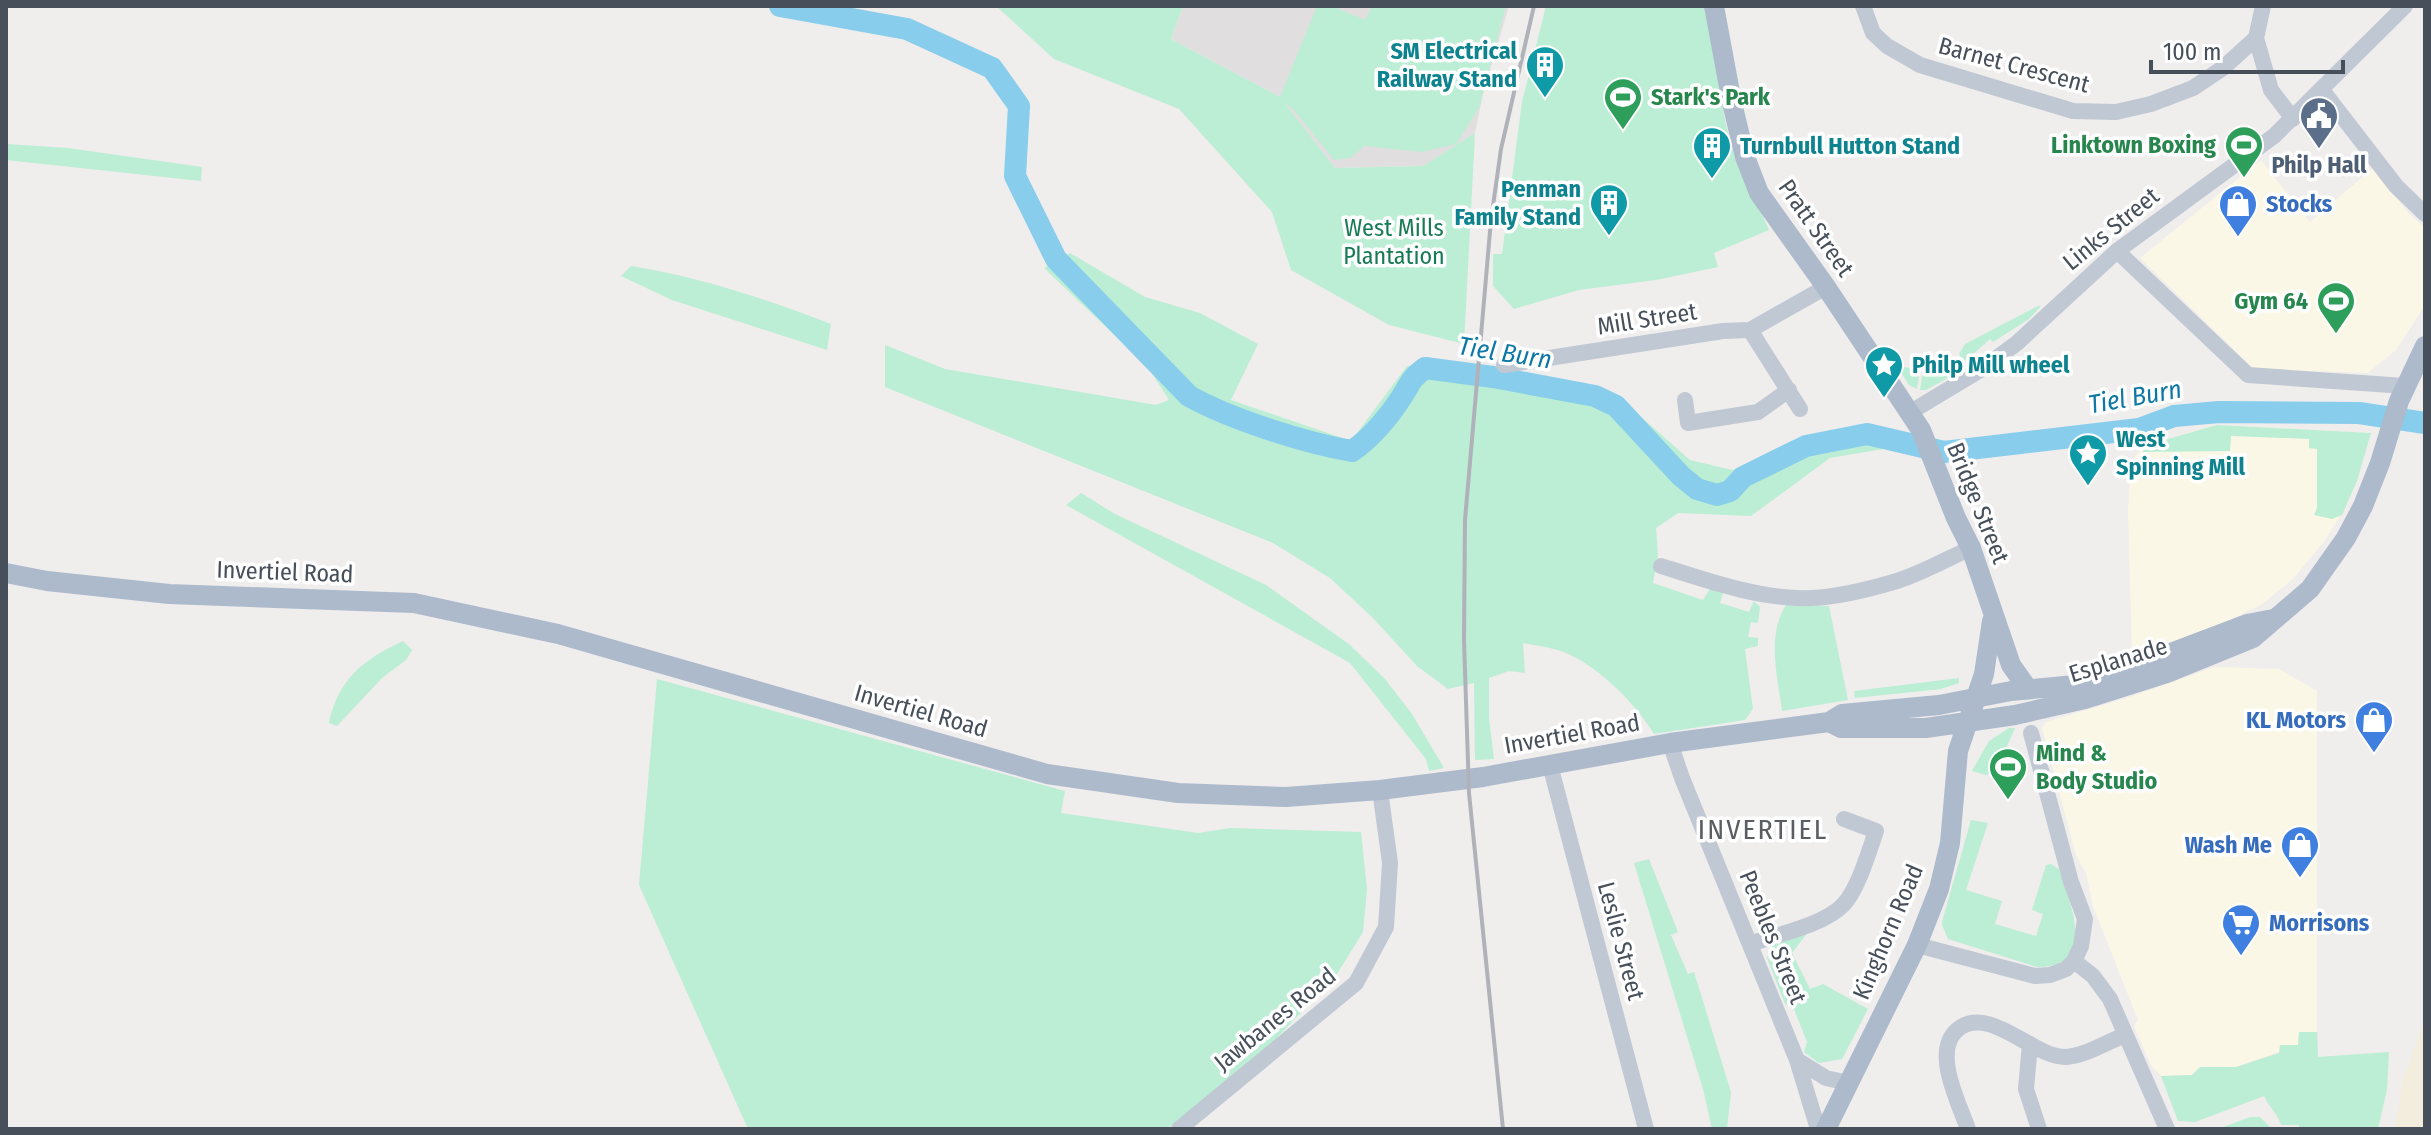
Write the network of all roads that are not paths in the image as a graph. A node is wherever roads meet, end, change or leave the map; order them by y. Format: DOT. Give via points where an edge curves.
graph roads {
  1 [pos="1714,6"];
  2 [pos="1863,6"];
  3 [pos="2263,6"];
  4 [pos="2405,6"];
  5 [pos="2256,38"];
  6 [pos="2322,90"];
  7 [pos="2293,119"];
  8 [pos="2425,214"];
  9 [pos="2117,251"];
  10 [pos="1826,287"];
  11 [pos="1750,330"];
  12 [pos="2425,346"];
  13 [pos="1504,365"];
  14 [pos="1789,390"];
  15 [pos="2402,394"];
  16 [pos="1685,400"];
  17 [pos="1800,409"];
  18 [pos="1915,422"];
  19 [pos="1971,548"];
  20 [pos="1661,566"];
  21 [pos="6,573"];
  22 [pos="1993,614"];
  23 [pos="2273,619"];
  24 [pos="2028,689"];
  25 [pos="1975,698"];
  26 [pos="1939,705"];
  27 [pos="2015,715"];
  28 [pos="1829,722"];
  29 [pos="1966,723"];
  30 [pos="2031,733"];
  31 [pos="1670,743"];
  32 [pos="1550,765"];
  33 [pos="1380,790"];
  34 [pos="1844,819"];
  35 [pos="1750,944"];
  36 [pos="1917,945"];
  37 [pos="2074,961"];
  38 [pos="2125,1035"];
  39 [pos="2030,1044"];
  40 [pos="1797,1060"];
  41 [pos="1848,1083"];
  42 [pos="1179,1129"];
  43 [pos="1646,1129"];
  44 [pos="1818,1129"];
  45 [pos="1826,1129"];
  46 [pos="1968,1129"];
  47 [pos="2039,1129"];
  48 [pos="2167,1129"];
  1 -- 10 [label="main road, Pratt Street" via="1752,177"];
  2 -- 5 [label="street, Barnet Crescent" via="1873,33 1920,65 2073,111 2116,112 2193,88"];
  3 -- 5 [label="street"];
  4 -- 6 [label="street, Links Street"];
  5 -- 7 [label="street" via="2271,90"];
  6 -- 7 [label="street, Links Street"];
  6 -- 8 [label="street" via="2396,186"];
  7 -- 9 [label="street, Links Street"];
  9 -- 15 [label="street" via="2248,375 2350,383"];
  9 -- 18 [label="street, Links Street" via="2017,343"];
  10 -- 11 [label="street, Mill Street"];
  10 -- 18 [label="main road, Pratt Street"];
  11 -- 13 [label="street, Mill Street"];
  11 -- 14 [label="street"];
  12 -- 15 [label="main road, Esplanade"];
  14 -- 16 [label="street" via="1758,412 1688,423"];
  14 -- 17 [label="street"];
  15 -- 23 [label="main road, Esplanade" via="2363,506 2346,538 2310,589"];
  18 -- 19 [label="main road, Bridge Street"];
  19 -- 20 [label="street" via="1900,580 1819,598 1732,586"];
  19 -- 22 [label="main road, Bridge Street"];
  21 -- 33 [label="main road, Invertiel Road" via="169,594 414,603 558,634 1047,774 1178,793 1286,797"];
  22 -- 24 [label="main road, Bridge Street" via="2011,665"];
  22 -- 25 [label="main road, Bridge Street" via="1989,657"];
  23 -- 24 [label="main road, Esplanade" via="2075,685"];
  23 -- 27 [label="main road, Esplanade" via="2253,638 2201,661 2085,699"];
  24 -- 25 [label="main road, Esplanade"];
  25 -- 26 [label="main road, Invertiel Road"];
  25 -- 27 [label="main road" via="1982,706"];
  25 -- 29 [label="main road, Kinghorn Road"];
  26 -- 28 [label="main road, Invertiel Road" via="1842,714"];
  26 -- 29 [label="main road"];
  27 -- 29 [label="main road, Esplanade"];
  28 -- 29 [label="main road, Invertiel Road" via="1841,728"];
  28 -- 31 [label="main road, Invertiel Road"];
  29 -- 36 [label="main road, Kinghorn Road" via="1947,853"];
  30 -- 37 [label="street" via="2085,919"];
  31 -- 32 [label="main road, Invertiel Road"];
  31 -- 35 [label="street, Peebles Street"];
  32 -- 33 [label="main road, Invertiel Road"];
  32 -- 43 [label="street, Leslie Street"];
  33 -- 42 [label="street, Jawbanes Road" via="1390,863 1386,927 1356,983"];
  34 -- 35 [label="street" via="1876,831 1843,905 1817,921"];
  35 -- 40 [label="street, Peebles Street"];
  36 -- 37 [label="street" via="2035,976 2066,969"];
  36 -- 41 [label="main road, Kinghorn Road"];
  37 -- 38 [label="street" via="2110,999"];
  38 -- 39 [label="street" via="2066,1057"];
  38 -- 48 [label="street"];
  39 -- 46 [label="street" via="1985,1023 1966,1024 1947,1043 1945,1060"];
  39 -- 47 [label="street" via="2026,1089"];
  40 -- 41 [label="street" via="1826,1078"];
  40 -- 44 [label="street, Peebles Street"];
  41 -- 45 [label="main road, Kinghorn Road"];
}
